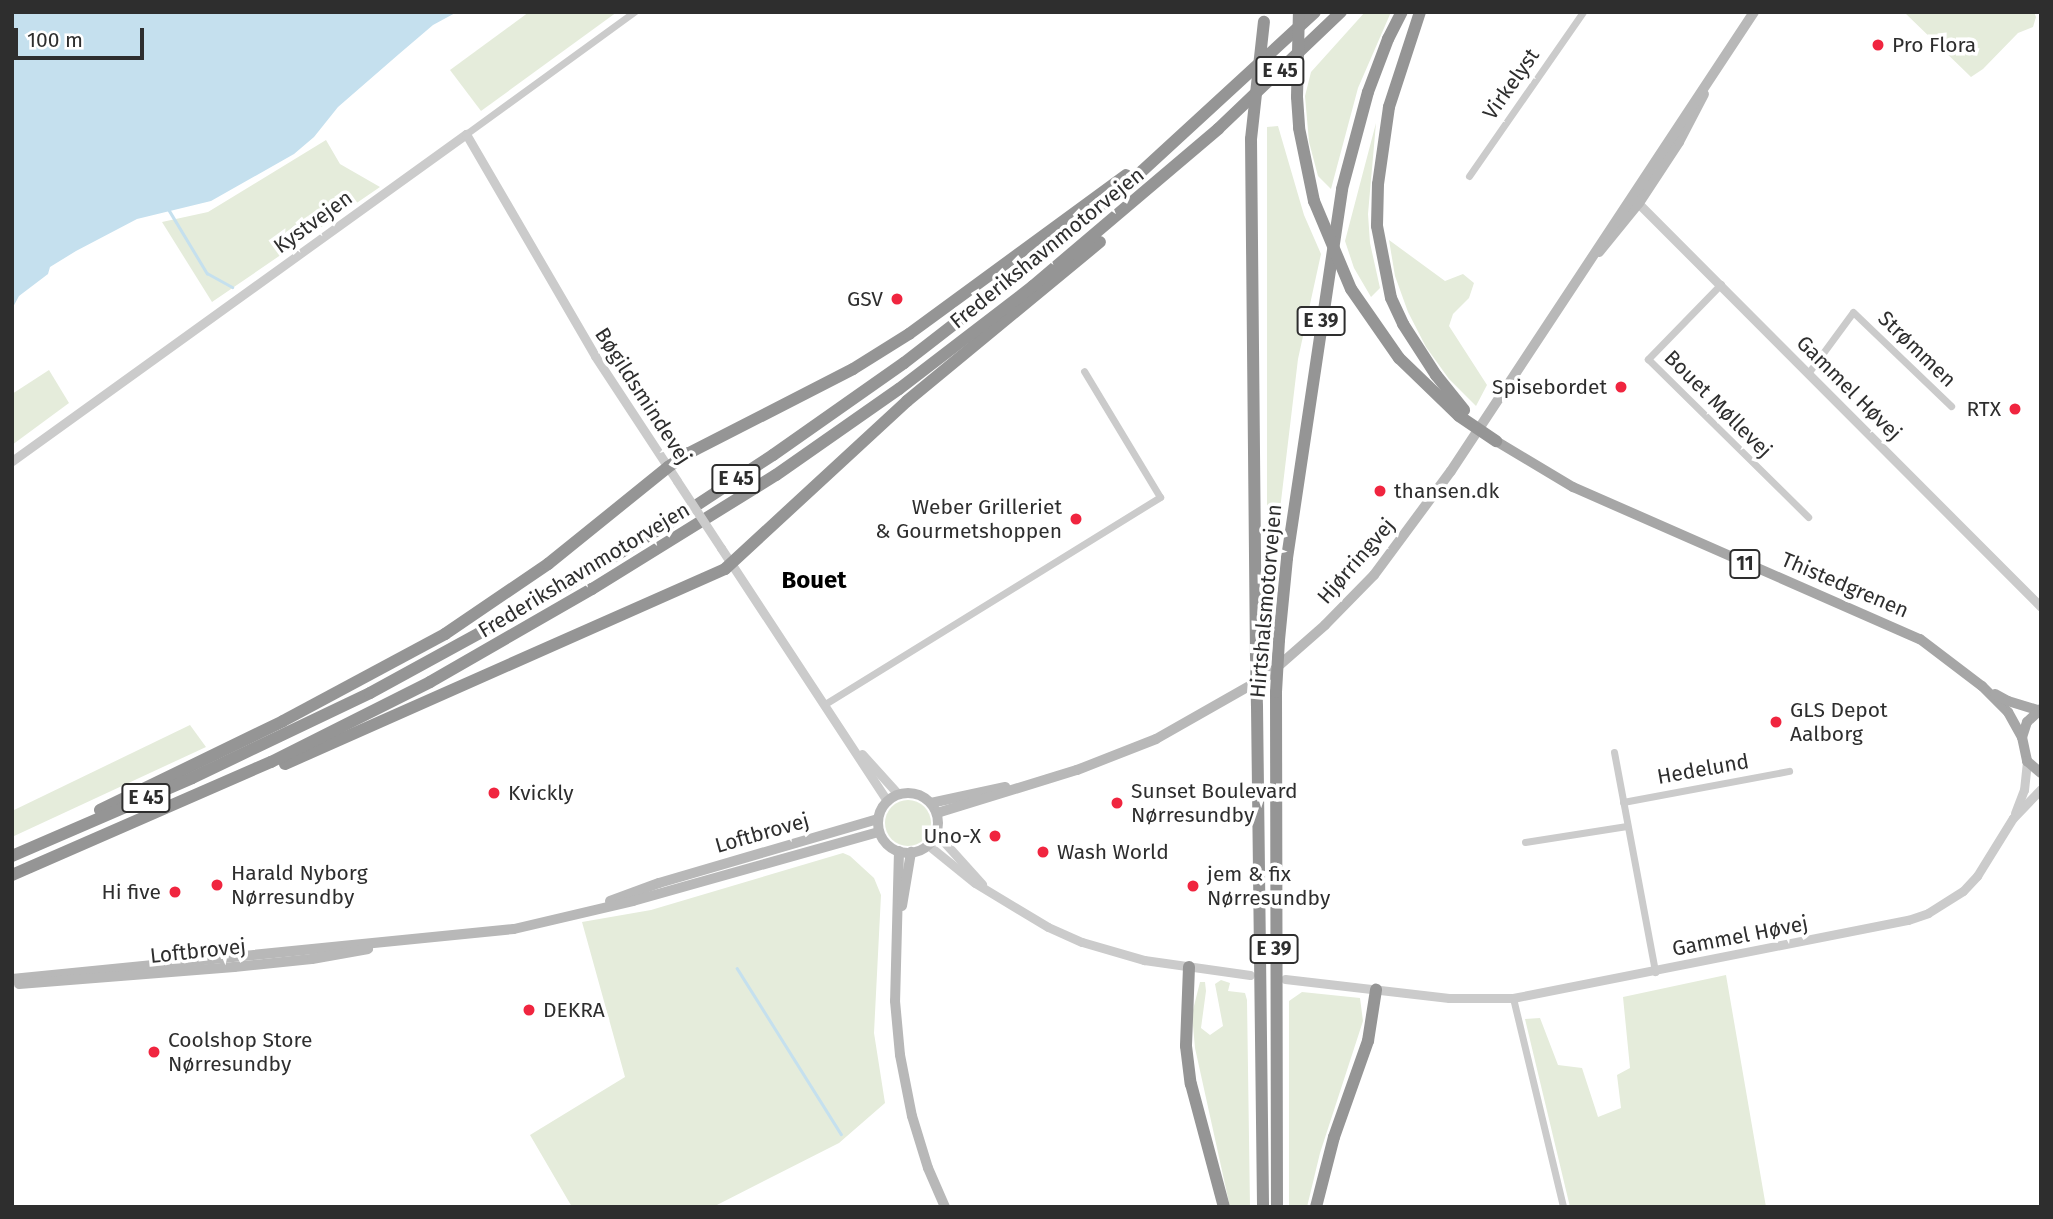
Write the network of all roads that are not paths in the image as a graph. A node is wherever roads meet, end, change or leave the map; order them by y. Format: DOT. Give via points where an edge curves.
graph roads {
  1 [pos="634,12"];
  2 [pos="1299,12"];
  3 [pos="1315,12"];
  4 [pos="1341,12"];
  5 [pos="1402,12"];
  6 [pos="1420,12"];
  7 [pos="1583,12"];
  8 [pos="1754,12"];
  9 [pos="1265,17"];
  10 [pos="1223,100"];
  11 [pos="1218,128"];
  12 [pos="466,134"];
  13 [pos="1469,176"];
  14 [pos="1634,200"];
  15 [pos="1721,284"];
  16 [pos="1084,371"];
  17 [pos="1809,372"];
  18 [pos="1951,406"];
  19 [pos="1461,413"];
  20 [pos="1500,443"];
  21 [pos="12,461"];
  22 [pos="668,467"];
  23 [pos="1808,517"];
  24 [pos="732,565"];
  25 [pos="2041,607"];
  26 [pos="1982,686"];
  27 [pos="825,704"];
  28 [pos="2039,709"];
  29 [pos="2022,737"];
  30 [pos="848,740"];
  31 [pos="1614,752"];
  32 [pos="2027,761"];
  33 [pos="1789,771"];
  34 [pos="2041,774"];
  35 [pos="2041,789"];
  36 [pos="898,794"];
  37 [pos="887,801"];
  38 [pos="1623,802"];
  39 [pos="934,808"];
  40 [pos="2013,818"];
  41 [pos="878,819"];
  42 [pos="132,825"];
  43 [pos="1627,826"];
  44 [pos="879,832"];
  45 [pos="936,833"];
  46 [pos="1525,842"];
  47 [pos="929,845"];
  48 [pos="12,851"];
  49 [pos="899,851"];
  50 [pos="911,852"];
  51 [pos="12,856"];
  52 [pos="12,875"];
  53 [pos="986,888"];
  54 [pos="577,913"];
  55 [pos="897,933"];
  56 [pos="385,944"];
  57 [pos="1189,967"];
  58 [pos="1655,972"];
  59 [pos="1250,975"];
  60 [pos="12,979"];
  61 [pos="1285,979"];
  62 [pos="12,985"];
  63 [pos="1376,990"];
  64 [pos="1513,999"];
  65 [pos="945,1207"];
  66 [pos="1224,1207"];
  67 [pos="1263,1207"];
  68 [pos="1277,1207"];
  69 [pos="1316,1207"];
  70 [pos="1563,1207"];
  1 -- 12 [label="street, Kystvejen"];
  2 -- 19 [label="highway, 11, bridge" via="1299,128 1314,201 1352,289 1399,358"];
  3 -- 10 [label="highway, Frederikshavnmotorvejen / E 45"];
  4 -- 11 [label="highway, Frederikshavnmotorvejen / E 45"];
  5 -- 68 [label="highway, Hirtshalsmotorvejen / E 39, bridge" via="1368,92 1342,189 1279,640"];
  6 -- 19 [label="highway, 11" via="1389,107 1377,226 1391,298"];
  7 -- 13 [label="street, Virkelyst"];
  8 -- 14 [label="main road, Hjørringvej"];
  9 -- 67 [label="highway, Hirtshalsmotorvejen / E 39, bridge" via="1251,139"];
  10 -- 22 [label="highway" via="909,334 853,369"];
  10 -- 51 [label="highway, Frederikshavnmotorvejen / E 45" via="1073,230 904,363 674,520 370,693 192,778"];
  11 -- 24 [label="highway" via="1127,219 907,401"];
  11 -- 42 [label="highway, Frederikshavnmotorvejen / E 45" via="995,317 776,475 492,649 348,724"];
  12 -- 21 [label="street, Kystvejen"];
  12 -- 22 [label="street, Bøgildsmindevej" via="595,356"];
  14 -- 15 [label="street, Gammel Høvej"];
  14 -- 39 [label="main road, Hjørringvej" via="1404,537 1325,625 1267,676 1202,716 1108,759"];
  15 -- 17 [label="street, Gammel Høvej"];
  15 -- 23 [label="street, Bouet Møllevej" via="1648,359"];
  16 -- 27 [label="street" via="1160,497"];
  17 -- 18 [label="street, Strømmen" via="1853,312"];
  17 -- 25 [label="street, Gammel Høvej"];
  19 -- 20 [label="highway, 11, bridge"];
  20 -- 26 [label="main road, Thistedgrenen / 11" via="1573,487 1666,531 1920,639"];
  22 -- 24 [label="street, Bøgildsmindevej, bridge"];
  22 -- 48 [label="highway" via="548,564 445,634 284,721"];
  24 -- 27 [label="street, Bøgildsmindevej"];
  24 -- 42 [label="highway" via="437,698"];
  26 -- 28 [label="main road, Thistedgrenen / 11" via="2008,701"];
  26 -- 29 [label="main road, Thistedgrenen / 11" via="2008,712"];
  27 -- 30 [label="street, Bøgildsmindevej"];
  28 -- 29 [label="main road, 11" via="2026,722"];
  29 -- 32 [label="main road, 11"];
  30 -- 36 [label="street, Bøgildsmindevej"];
  30 -- 37 [label="street, Bøgildsmindevej"];
  31 -- 38 [label="street"];
  32 -- 34 [label="main road"];
  32 -- 40 [label="street, Gammel Høvej" via="2024,790"];
  33 -- 38 [label="street, Hedelund"];
  35 -- 40 [label="street, Gammel Høvej"];
  36 -- 37 [label="main road"];
  36 -- 39 [label="main road" via="916,794"];
  37 -- 41 [label="main road"];
  38 -- 43 [label="street"];
  39 -- 45 [label="main road"];
  40 -- 58 [label="street, Gammel Høvej" via="1977,876 1928,913"];
  41 -- 44 [label="main road"];
  41 -- 54 [label="main road, Loftbrovej" via="659,883"];
  42 -- 52 [label="highway, Frederikshavnmotorvejen / E 45"];
  43 -- 46 [label="street"];
  43 -- 58 [label="street"];
  44 -- 49 [label="main road"];
  44 -- 54 [label="main road, Loftbrovej"];
  45 -- 47 [label="main road"];
  45 -- 53 [label="street"];
  47 -- 50 [label="main road"];
  47 -- 53 [label="street"];
  49 -- 50 [label="main road"];
  49 -- 55 [label="main road"];
  50 -- 55 [label="main road"];
  53 -- 57 [label="street" via="1048,927 1082,942 1130,957"];
  54 -- 56 [label="main road, Loftbrovej" via="514,929"];
  55 -- 65 [label="main road" via="895,1000 900,1055 912,1116"];
  56 -- 60 [label="main road, Loftbrovej"];
  56 -- 62 [label="main road, Loftbrovej" via="312,959"];
  57 -- 59 [label="street"];
  57 -- 66 [label="highway" via="1186,1046 1191,1084"];
  58 -- 64 [label="street, Gammel Høvej"];
  61 -- 63 [label="street, Gammel Høvej"];
  63 -- 64 [label="street, Gammel Høvej"];
  63 -- 69 [label="highway" via="1368,1041 1334,1137"];
  64 -- 70 [label="street"];
}
